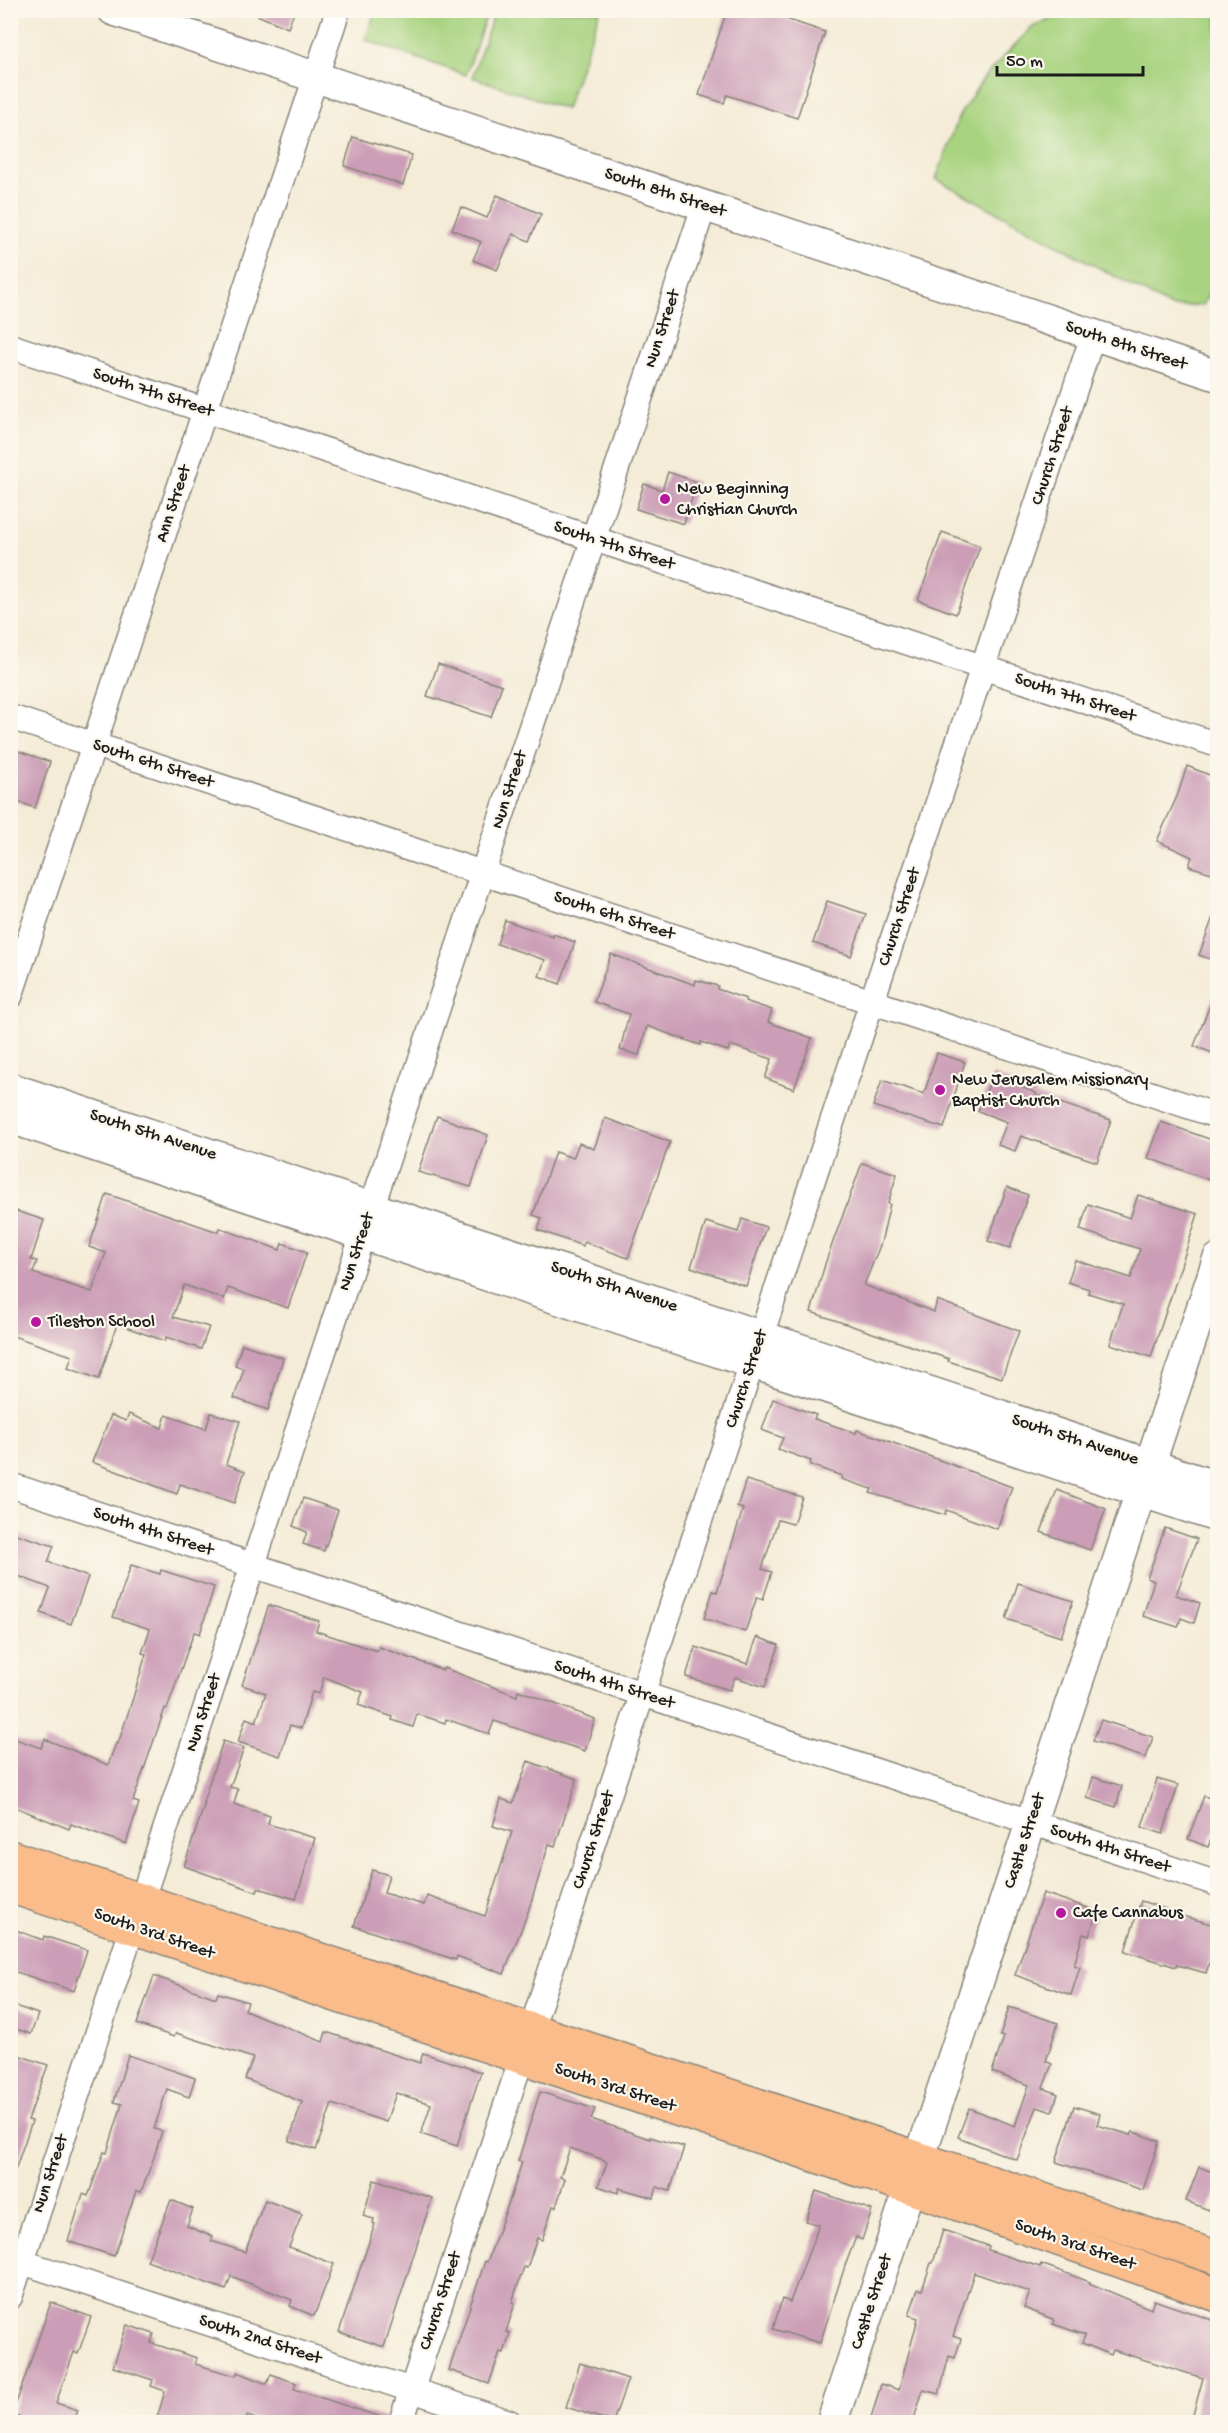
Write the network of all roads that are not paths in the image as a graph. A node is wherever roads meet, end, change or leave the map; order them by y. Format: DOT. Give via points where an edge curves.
graph roads {
  1 [pos="113,10"];
  2 [pos="338,10"];
  3 [pos="315,77"];
  4 [pos="704,206"];
  5 [pos="1093,335"];
  6 [pos="10,346"];
  7 [pos="1218,376"];
  8 [pos="205,410"];
  9 [pos="594,539"];
  10 [pos="983,668"];
  11 [pos="10,717"];
  12 [pos="94,745"];
  13 [pos="1218,745"];
  14 [pos="483,873"];
  15 [pos="10,997"];
  16 [pos="872,1002"];
  17 [pos="10,1088"];
  18 [pos="1218,1116"];
  19 [pos="10,1118"];
  20 [pos="367,1221"];
  21 [pos="1218,1259"];
  22 [pos="757,1349"];
  23 [pos="1145,1478"];
  24 [pos="10,1485"];
  25 [pos="1218,1487"];
  26 [pos="1218,1517"];
  27 [pos="253,1565"];
  28 [pos="642,1694"];
  29 [pos="1031,1822"];
  30 [pos="10,1857"];
  31 [pos="1218,1884"];
  32 [pos="10,1886"];
  33 [pos="138,1914"];
  34 [pos="526,2044"];
  35 [pos="915,2173"];
  36 [pos="1218,2258"];
  37 [pos="16,2260"];
  38 [pos="1218,2295"];
  39 [pos="10,2297"];
  40 [pos="411,2390"];
  41 [pos="401,2422"];
  42 [pos="508,2422"];
  43 [pos="832,2422"];
  1 -- 3 [label="street, South 8th Street"];
  2 -- 3 [label="street, Ann Street"];
  3 -- 4 [label="street, South 8th Street"];
  3 -- 8 [label="street, Ann Street"];
  4 -- 5 [label="street, South 8th Street"];
  4 -- 9 [label="street, Nun Street"];
  5 -- 7 [label="street, South 8th Street"];
  5 -- 10 [label="street, Church Street"];
  6 -- 8 [label="street, South 7th Street"];
  8 -- 9 [label="street, South 7th Street"];
  8 -- 12 [label="street, Ann Street"];
  9 -- 10 [label="street, South 7th Street"];
  9 -- 14 [label="street, Nun Street"];
  10 -- 13 [label="street, South 7th Street"];
  10 -- 16 [label="street, Church Street"];
  11 -- 12 [label="street, South 6th Street"];
  12 -- 14 [label="street, South 6th Street"];
  12 -- 15 [label="street, Ann Street"];
  14 -- 16 [label="street, South 6th Street"];
  14 -- 20 [label="street, Nun Street"];
  16 -- 18 [label="street, South 6th Street"];
  16 -- 22 [label="street, Church Street"];
  17 -- 20 [label="street, South 5th Avenue"];
  19 -- 20 [label="street, South 5th Avenue"];
  20 -- 22 [label="street, South 5th Avenue"];
  20 -- 27 [label="street, Nun Street"];
  21 -- 23 [label="street, Castle Street"];
  22 -- 23 [label="street, South 5th Avenue"];
  22 -- 28 [label="street, Church Street"];
  23 -- 25 [label="street, South 5th Avenue"];
  23 -- 26 [label="street, South 5th Avenue"];
  23 -- 29 [label="street, Castle Street"];
  24 -- 27 [label="street, South 4th Street"];
  27 -- 28 [label="street, South 4th Street"];
  27 -- 33 [label="street, Nun Street"];
  28 -- 29 [label="street, South 4th Street"];
  28 -- 34 [label="street, Church Street"];
  29 -- 31 [label="street, South 4th Street"];
  29 -- 35 [label="street, Castle Street"];
  30 -- 33 [label="main road, South 3rd Street"];
  32 -- 33 [label="main road, South 3rd Street"];
  33 -- 34 [label="main road, South 3rd Street"];
  33 -- 37 [label="street, Nun Street"];
  34 -- 35 [label="main road, South 3rd Street"];
  34 -- 40 [label="street, Church Street"];
  35 -- 36 [label="main road, South 3rd Street"];
  35 -- 38 [label="main road, South 3rd Street"];
  35 -- 43 [label="street, Castle Street"];
  37 -- 39 [label="street, Nun Street"];
  37 -- 40 [label="street, South 2nd Street"];
  40 -- 41 [label="street, Church Street"];
  40 -- 42 [label="street, South 2nd Street"];
}
